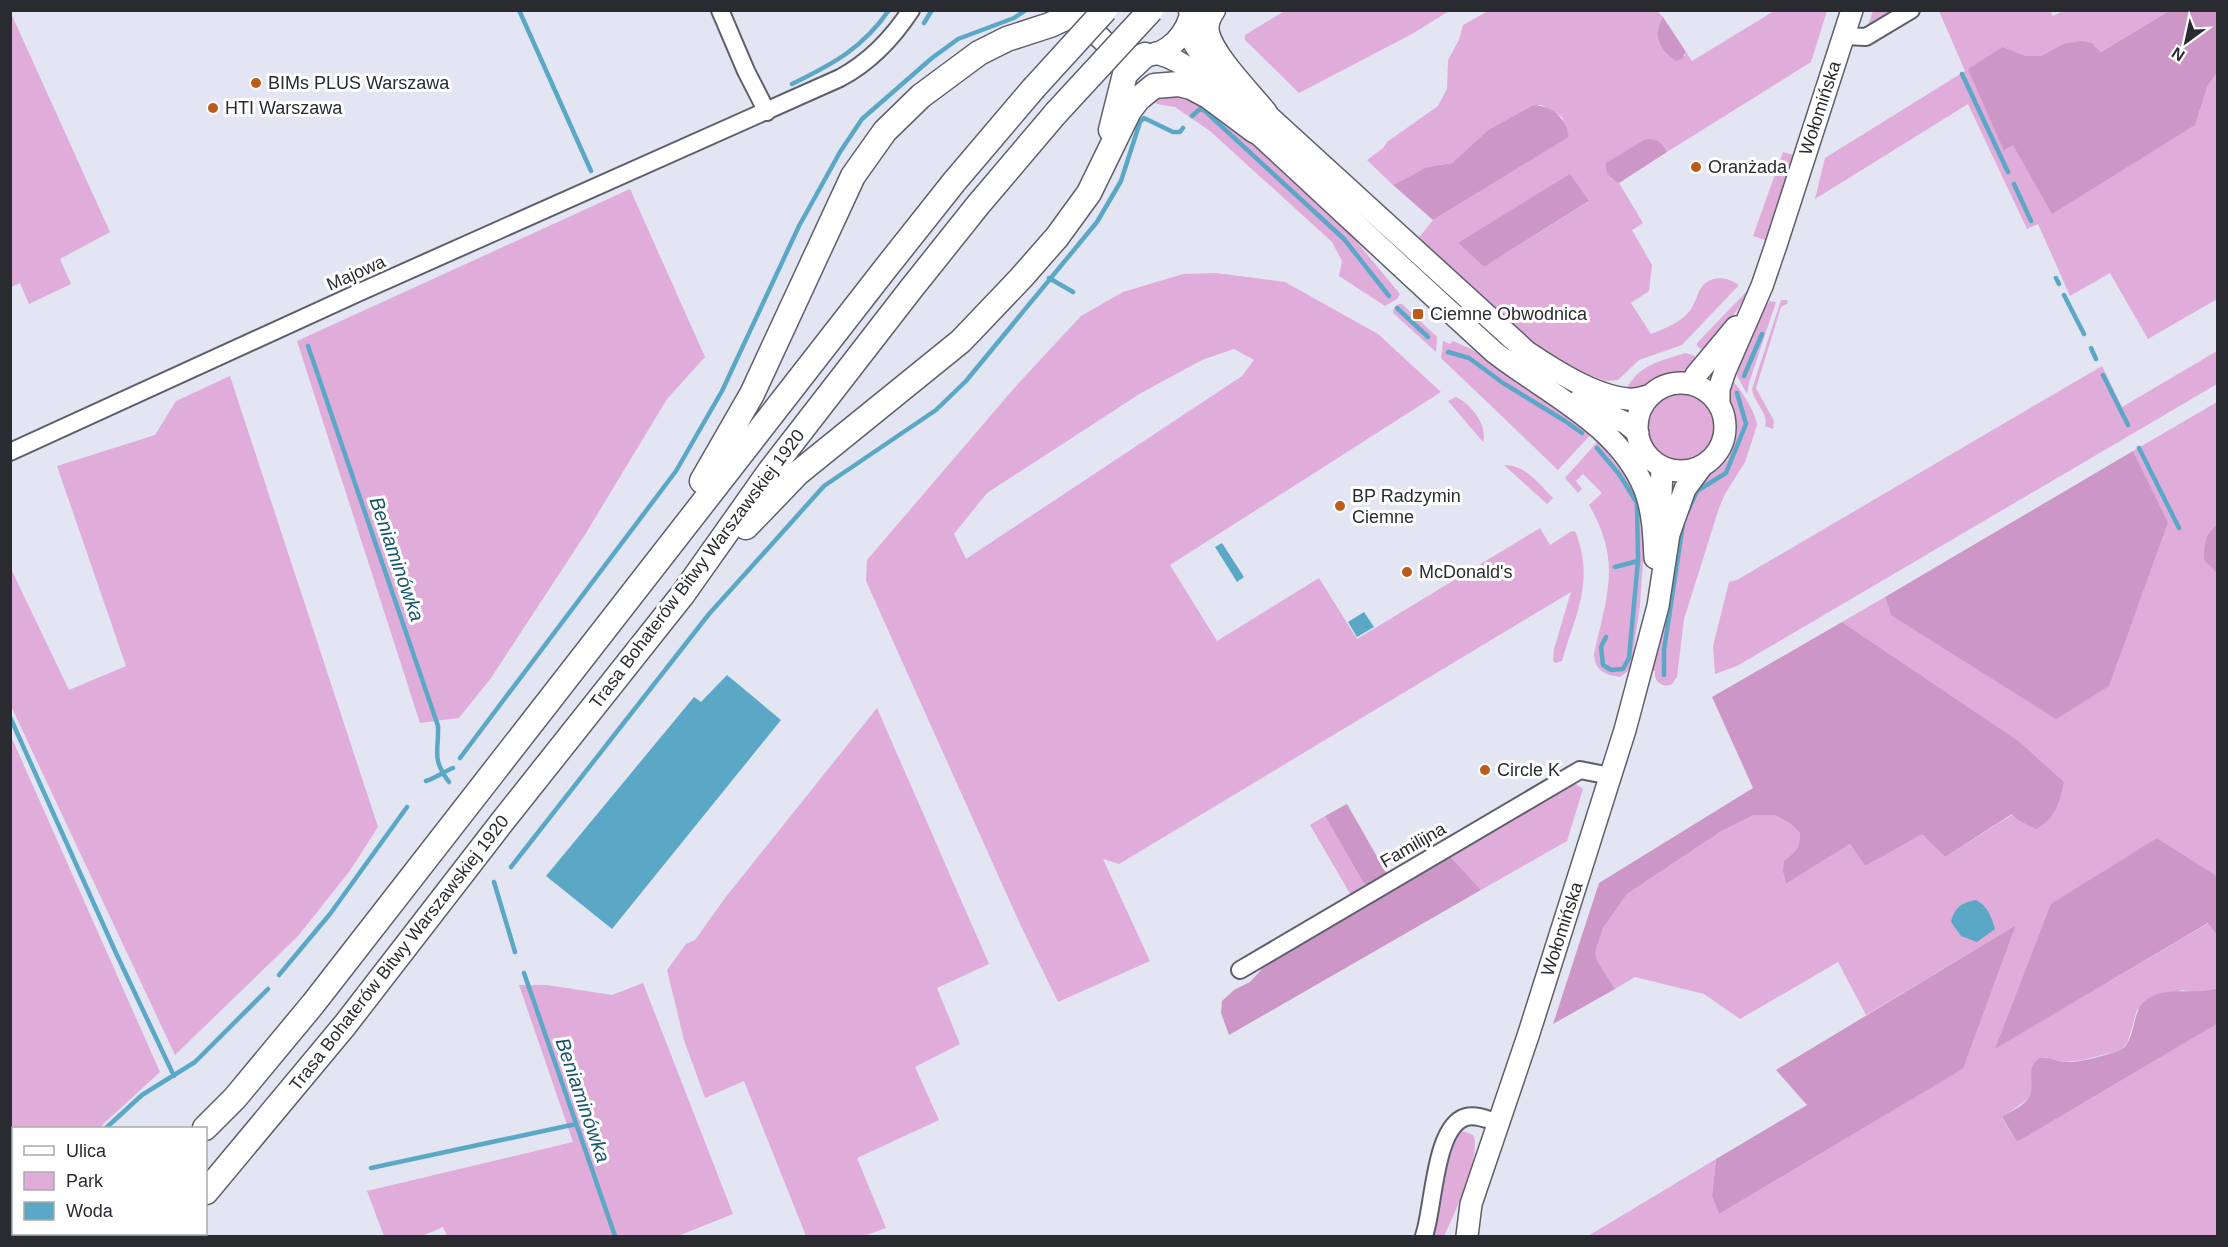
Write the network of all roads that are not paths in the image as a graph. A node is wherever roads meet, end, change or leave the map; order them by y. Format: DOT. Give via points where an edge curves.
graph roads {
  1 [pos="720,10"];
  2 [pos="911,10"];
  3 [pos="1071,10"];
  4 [pos="1085,10"];
  5 [pos="1105,10"];
  6 [pos="1151,10"];
  7 [pos="1213,10"];
  8 [pos="1852,10"];
  9 [pos="1911,10"];
  10 [pos="1190,14"];
  11 [pos="1845,36"];
  12 [pos="1151,54"];
  13 [pos="767,112"];
  14 [pos="1260,122"];
  15 [pos="1104,162"];
  16 [pos="1752,308"];
  17 [pos="1691,384"];
  18 [pos="1547,388"];
  19 [pos="1651,395"];
  20 [pos="1719,404"];
  21 [pos="1638,433"];
  22 [pos="10,452"];
  23 [pos="1662,466"];
  24 [pos="1702,466"];
  25 [pos="1655,558"];
  26 [pos="649,571"];
  27 [pos="683,594"];
  28 [pos="1646,652"];
  29 [pos="1610,776"];
  30 [pos="1240,970"];
  31 [pos="1498,1123"];
  32 [pos="207,1127"];
  33 [pos="207,1191"];
  34 [pos="1471,1204"];
  35 [pos="1424,1236"];
  36 [pos="1451,1236"];
  37 [pos="1467,1236"];
  1 -- 13 [label="street"];
  2 -- 13 [label="street, Majowa" via="896,33 856,69"];
  3 -- 26 [label="highway" via="1057,22 1007,39 958,67 898,117 867,155 837,209 752,394"];
  4 -- 12 [label="main road" via="1096,36 1107,46 1134,56"];
  5 -- 26 [label="highway, Trasa Bohaterów Bitwy Warszawskiej 1920, bridge" via="1033,88 898,251"];
  6 -- 27 [label="highway, Trasa Bohaterów Bitwy Warszawskiej 1920, bridge" via="1056,113 903,298 770,471"];
  7 -- 14 [label="highway" via="1206,30 1210,42"];
  8 -- 11 [label="main road, Wołomińska"];
  9 -- 11 [label="street" via="1866,37"];
  10 -- 12 [label="main road" via="1174,42"];
  10 -- 14 [label="main road" via="1190,38 1195,47"];
  11 -- 16 [label="main road, Wołomińska"];
  12 -- 14 [label="main road" via="1172,57 1185,64"];
  12 -- 15 [label="highway" via="1125,74"];
  13 -- 22 [label="street, Majowa"];
  14 -- 15 [label="highway" via="1191,87 1154,86 1129,111"];
  14 -- 18 [label="main road" via="1494,352 1521,374"];
  14 -- 19 [label="main road" via="1359,200 1527,352 1593,388 1628,399"];
  15 -- 27 [label="highway" via="1089,193 1057,237 961,340 798,473"];
  16 -- 17 [label="main road, Wołomińska"];
  16 -- 20 [label="main road, Wołomińska" via="1725,371"];
  17 -- 19 [label="main road" via="1670,385"];
  17 -- 20 [label="main road"];
  18 -- 21 [label="main road" via="1611,415"];
  18 -- 25 [label="main road" via="1590,418 1640,479 1652,516"];
  19 -- 21 [label="main road" via="1642,406"];
  20 -- 24 [label="main road" via="1724,415 1724,438"];
  21 -- 23 [label="main road" via="1646,453"];
  23 -- 24 [label="main road" via="1676,471"];
  23 -- 25 [label="main road, Wołomińska"];
  24 -- 28 [label="main road, Wołomińska" via="1685,489 1669,534"];
  25 -- 28 [label="main road, Wołomińska"];
  26 -- 32 [label="highway, Trasa Bohaterów Bitwy Warszawskiej 1920" via="313,1004"];
  27 -- 33 [label="highway, Trasa Bohaterów Bitwy Warszawskiej 1920" via="345,1025"];
  28 -- 29 [label="main road, Wołomińska"];
  29 -- 30 [label="street, Familijna" via="1580,770"];
  29 -- 31 [label="main road, Wołomińska"];
  31 -- 34 [label="main road, Wołomińska"];
  31 -- 35 [label="street" via="1466,1117 1448,1133"];
  34 -- 36 [label="main road, Wołomińska"];
  34 -- 37 [label="main road, Wołomińska"];
}
